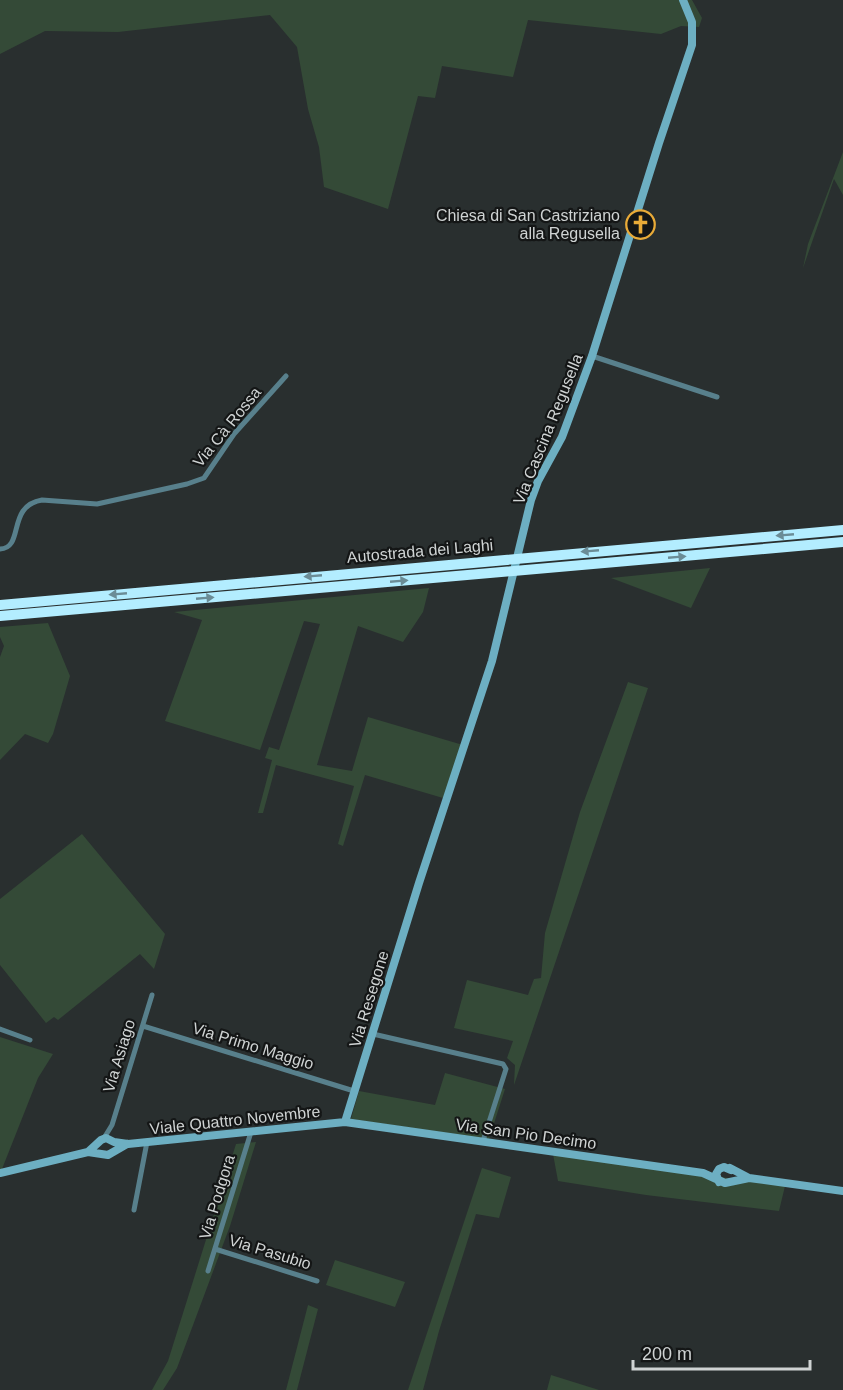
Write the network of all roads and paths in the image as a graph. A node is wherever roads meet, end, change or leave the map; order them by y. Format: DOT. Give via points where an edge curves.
graph roads {
  1 [pos="683,0"];
  2 [pos="592,356"];
  3 [pos="286,376"];
  4 [pos="717,397"];
  5 [pos="843,530"];
  6 [pos="843,542"];
  7 [pos="0,549"];
  8 [pos="0,605"];
  9 [pos="0,616"];
  10 [pos="419,883"];
  11 [pos="152,995"];
  12 [pos="143,1026"];
  13 [pos="0,1029"];
  14 [pos="373,1034"];
  15 [pos="30,1040"];
  16 [pos="354,1091"];
  17 [pos="345,1122"];
  18 [pos="251,1132"];
  19 [pos="483,1141"];
  20 [pos="108,1142"];
  21 [pos="147,1142"];
  22 [pos="88,1152"];
  23 [pos="102,1154"];
  24 [pos="726,1168"];
  25 [pos="0,1173"];
  26 [pos="703,1173"];
  27 [pos="749,1178"];
  28 [pos="724,1182"];
  29 [pos="843,1191"];
  30 [pos="134,1210"];
  31 [pos="215,1249"];
  32 [pos="208,1271"];
  33 [pos="317,1281"];
  1 -- 2 [label="street, Via Cascina Regusella" via="692,21 692,45"];
  2 -- 4 [label="street"];
  2 -- 10 [label="street, Via Cascina Regusella" via="562,436 538,481 492,661"];
  3 -- 7 [label="street, Via Cà Rossa" via="234,435 204,478 97,504 35,501 20,516 13,543"];
  5 -- 8 [label="highway, Autostrada dei Laghi, one-way"];
  9 -- 6 [label="highway, Autostrada dei Laghi, one-way"];
  10 -- 14 [label="street, Via Resegone"];
  11 -- 12 [label="street, Via Asiago"];
  12 -- 16 [label="street, Via Primo Maggio"];
  12 -- 20 [label="street, Via Asiago"];
  13 -- 15 [label="street"];
  14 -- 16 [label="street, Via Resegone"];
  14 -- 19 [label="street" via="503,1064 506,1069"];
  16 -- 17 [label="street, Via Resegone"];
  17 -- 18 [label="street, Viale Quattro Novembre"];
  17 -- 19 [label="street, Via San Pio Decimo"];
  18 -- 21 [label="street, Viale Quattro Novembre"];
  18 -- 31 [label="street, Via Podgora"];
  19 -- 26 [label="street, Via San Pio Decimo"];
  20 -- 21 [label="street, Viale Quattro Novembre"];
  20 -- 22 [label="street"];
  20 -- 23 [label="street" via="98,1149"];
  20 -- 23 [label="street" via="110,1154"];
  21 -- 30 [label="street"];
  22 -- 23 [label="street"];
  22 -- 25 [label="street"];
  24 -- 26 [label="street, Via San Pio Decimo"];
  24 -- 27 [label="street"];
  24 -- 28 [label="street" via="733,1177"];
  24 -- 28 [label="street" via="716,1174"];
  26 -- 28 [label="street, Via San Pio Decimo"];
  27 -- 28 [label="street"];
  27 -- 29 [label="street"];
  31 -- 32 [label="street, Via Podgora"];
  31 -- 33 [label="street, Via Pasubio"];
}
